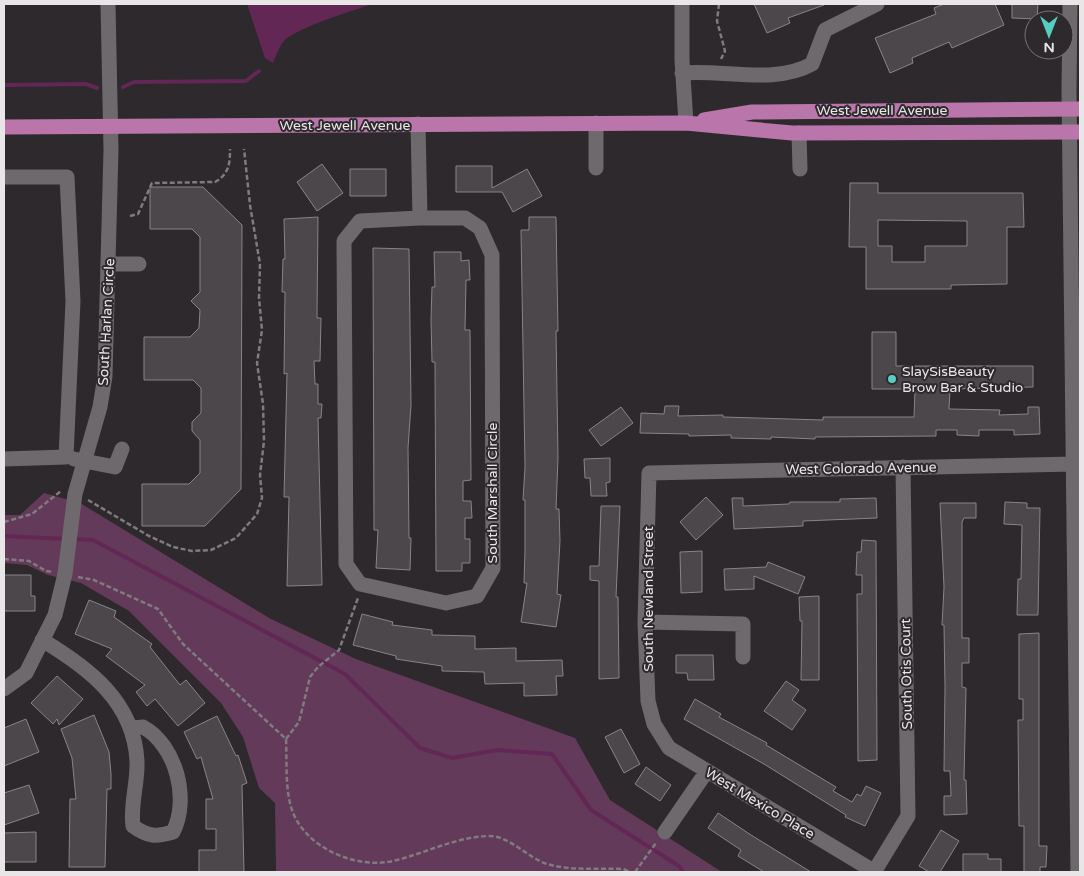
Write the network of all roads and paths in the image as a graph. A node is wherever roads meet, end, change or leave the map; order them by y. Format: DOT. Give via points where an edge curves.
graph roads {
  1 [pos="108,4"];
  2 [pos="682,4"];
  3 [pos="719,4"];
  4 [pos="877,4"];
  5 [pos="1070,4"];
  6 [pos="682,72"];
  7 [pos="711,72"];
  8 [pos="1075,108"];
  9 [pos="596,123"];
  10 [pos="686,123"];
  11 [pos="418,124"];
  12 [pos="110,126"];
  13 [pos="4,127"];
  14 [pos="1075,132"];
  15 [pos="799,133"];
  16 [pos="230,149"];
  17 [pos="244,149"];
  18 [pos="596,168"];
  19 [pos="800,169"];
  20 [pos="4,177"];
  21 [pos="130,216"];
  22 [pos="420,218"];
  23 [pos="109,264"];
  24 [pos="139,264"];
  25 [pos="1076,276"];
  26 [pos="122,449"];
  27 [pos="66,457"];
  28 [pos="4,459"];
  29 [pos="84,462"];
  30 [pos="1074,464"];
  31 [pos="903,467"];
  32 [pos="649,473"];
  33 [pos="75,494"];
  34 [pos="4,559"];
  35 [pos="66,568"];
  36 [pos="360,584"];
  37 [pos="645,622"];
  38 [pos="42,640"];
  39 [pos="743,657"];
  40 [pos="4,689"];
  41 [pos="654,724"];
  42 [pos="132,728"];
  43 [pos="1079,731"];
  44 [pos="286,739"];
  45 [pos="706,771"];
  46 [pos="665,832"];
  47 [pos="631,872"];
  48 [pos="635,872"];
  49 [pos="875,872"];
  50 [pos="1078,872"];
  1 -- 12 [label="street, South Harlan Circle"];
  2 -- 6 [label="street"];
  3 -- 7 [label="path" via="717,21 725,51"];
  4 -- 7 [label="street" via="825,30 812,64 799,71 762,74"];
  5 -- 8 [label="street"];
  6 -- 7 [label="street"];
  6 -- 10 [label="street"];
  8 -- 10 [label="main road, West Jewell Avenue" via="752,112"];
  8 -- 14 [label="street"];
  9 -- 10 [label="main road, West Jewell Avenue"];
  9 -- 11 [label="main road, West Jewell Avenue"];
  9 -- 18 [label="street"];
  10 -- 15 [label="main road, West Jewell Avenue"];
  11 -- 12 [label="main road, West Jewell Avenue"];
  11 -- 22 [label="street"];
  12 -- 13 [label="main road, West Jewell Avenue"];
  12 -- 23 [label="street, South Harlan Circle"];
  14 -- 15 [label="main road, West Jewell Avenue"];
  14 -- 25 [label="street"];
  15 -- 19 [label="street"];
  16 -- 21 [label="path" via="229,169 224,177 215,182 152,183 138,214"];
  17 -- 33 [label="path" via="260,264 262,330 258,363 264,404 264,441 260,475 262,498 257,514 236,538 210,550 192,551 149,536"];
  20 -- 27 [label="street" via="67,177 73,301"];
  22 -- 36 [label="street, South Marshall Circle" via="360,221 344,241 346,564"];
  22 -- 36 [label="street, South Marshall Circle" via="465,218 480,228 492,256 493,568 477,596 446,603"];
  23 -- 24 [label="street"];
  23 -- 29 [label="street, South Harlan Circle" via="105,376"];
  25 -- 30 [label="street"];
  26 -- 29 [label="street" via="115,467"];
  27 -- 28 [label="street"];
  27 -- 29 [label="street"];
  29 -- 33 [label="street, South Harlan Circle"];
  30 -- 31 [label="street, West Colorado Avenue"];
  30 -- 43 [label="street"];
  31 -- 32 [label="street, West Colorado Avenue"];
  31 -- 49 [label="street, South Otis Court" via="908,816"];
  32 -- 37 [label="street, South Newland Street"];
  33 -- 35 [label="street, South Harlan Circle"];
  34 -- 35 [label="path" via="29,561 46,571"];
  35 -- 38 [label="street, South Harlan Circle" via="55,615"];
  35 -- 44 [label="path" via="158,609 182,644"];
  36 -- 44 [label="path" via="358,603 340,650 318,666 310,677 299,722"];
  37 -- 39 [label="street" via="743,624"];
  37 -- 41 [label="street, South Newland Street" via="648,701"];
  38 -- 40 [label="street" via="26,673"];
  38 -- 42 [label="street" via="75,660 104,686"];
  41 -- 45 [label="street, West Mexico Place" via="669,748"];
  42 -- 42 [label="street" via="137,761 133,826 146,836 173,832 181,810 176,775 167,749 159,738 143,727"];
  43 -- 50 [label="street"];
  44 -- 47 [label="path" via="291,808 306,834 337,856 369,863 396,861 465,838 492,836 545,863 567,868"];
  45 -- 46 [label="street"];
  45 -- 49 [label="street, West Mexico Place"];
  46 -- 48 [label="path"];
}
